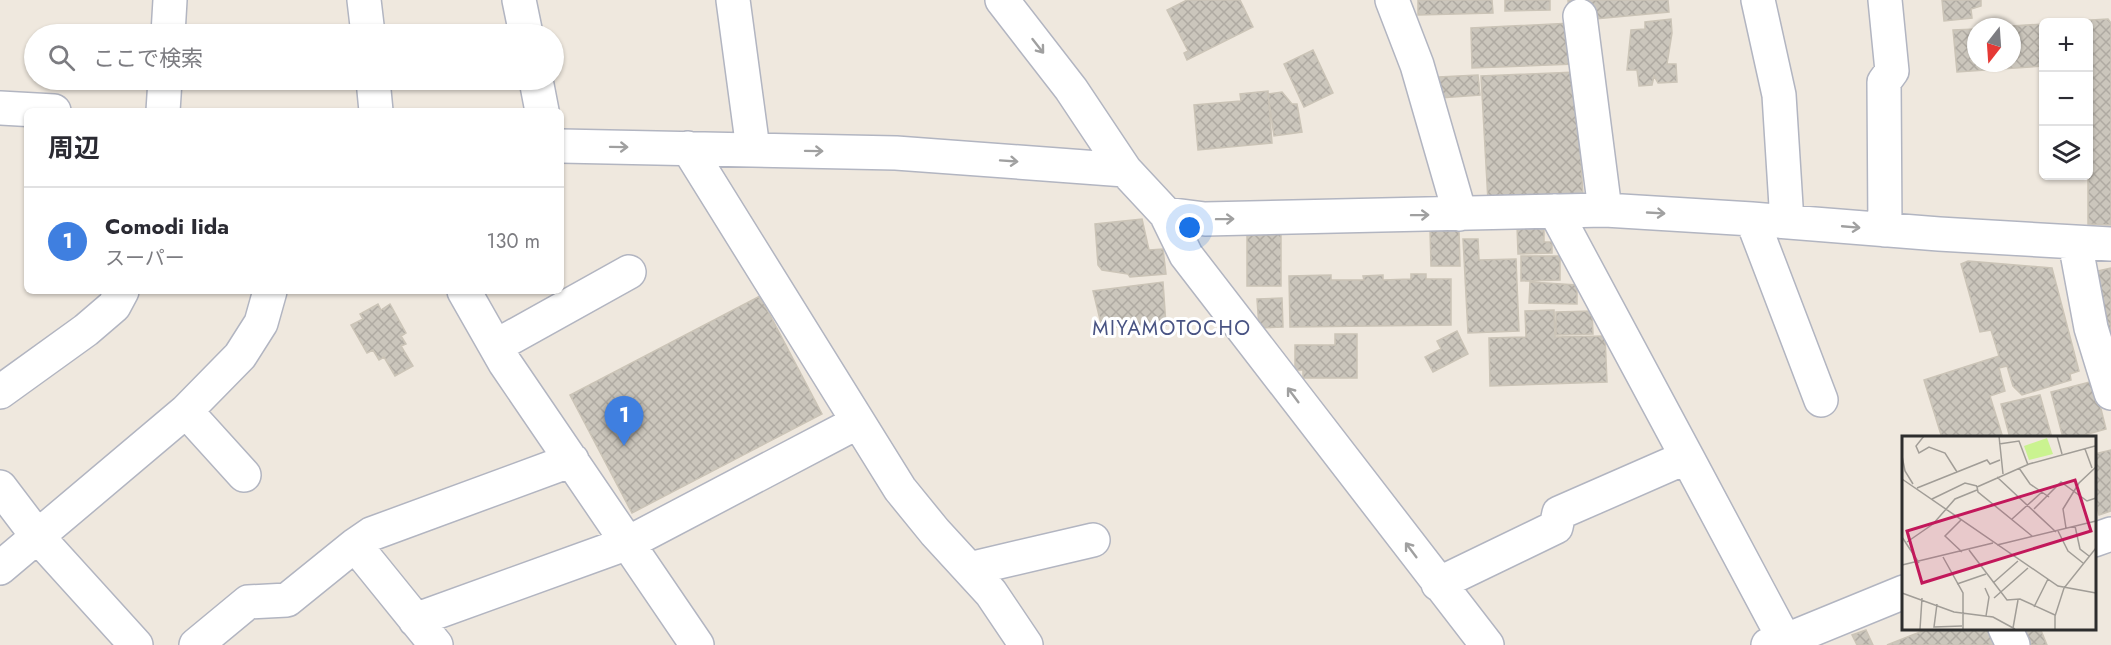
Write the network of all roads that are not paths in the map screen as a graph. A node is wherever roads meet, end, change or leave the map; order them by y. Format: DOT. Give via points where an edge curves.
graph roads {
  1 [pos="170,0"];
  2 [pos="364,0"];
  3 [pos="519,0"];
  4 [pos="1002,0"];
  5 [pos="1392,0"];
  6 [pos="1758,0"];
  7 [pos="1885,0"];
  8 [pos="738,1"];
  9 [pos="1580,16"];
  10 [pos="169,24"];
  11 [pos="367,24"];
  12 [pos="524,24"];
  13 [pos="164,90"];
  14 [pos="374,90"];
  15 [pos="538,90"];
  16 [pos="0,108"];
  17 [pos="163,108"];
  18 [pos="376,108"];
  19 [pos="541,108"];
  20 [pos="24,109"];
  21 [pos="564,146"];
  22 [pos="688,148"];
  23 [pos="753,149"];
  24 [pos="1125,171"];
  25 [pos="1605,210"];
  26 [pos="1555,212"];
  27 [pos="1166,214"];
  28 [pos="1460,214"];
  29 [pos="1752,219"];
  30 [pos="1787,222"];
  31 [pos="1885,230"];
  32 [pos="2075,242"];
  33 [pos="2111,244"];
  34 [pos="629,272"];
  35 [pos="120,294"];
  36 [pos="269,294"];
  37 [pos="466,294"];
  38 [pos="496,346"];
  39 [pos="0,392"];
  40 [pos="2111,393"];
  41 [pos="1821,400"];
  42 [pos="186,411"];
  43 [pos="858,422"];
  44 [pos="1687,457"];
  45 [pos="572,460"];
  46 [pos="244,476"];
  47 [pos="0,487"];
  48 [pos="2111,534"];
  49 [pos="38,537"];
  50 [pos="2096,539"];
  51 [pos="1094,540"];
  52 [pos="628,543"];
  53 [pos="354,545"];
  54 [pos="0,568"];
  55 [pos="969,570"];
  56 [pos="1438,584"];
  57 [pos="1902,593"];
  58 [pos="415,620"];
  59 [pos="2006,630"];
  60 [pos="1786,641"];
  61 [pos="135,645"];
  62 [pos="196,645"];
  63 [pos="436,645"];
  64 [pos="697,645"];
  65 [pos="1026,645"];
  66 [pos="1486,645"];
  67 [pos="2013,645"];
  1 -- 10 [label="street"];
  2 -- 11 [label="street"];
  3 -- 12 [label="street"];
  4 -- 24 [label="street, one-way" via="1071,89"];
  5 -- 28 [label="street" via="1417,65"];
  6 -- 30 [label="street" via="1779,95"];
  7 -- 31 [label="street" via="1892,71 1884,82"];
  8 -- 23 [label="street"];
  9 -- 25 [label="street"];
  13 -- 17 [label="street"];
  14 -- 18 [label="street"];
  15 -- 19 [label="street"];
  16 -- 20 [label="street"];
  21 -- 22 [label="street, one-way"];
  22 -- 23 [label="street"];
  22 -- 43 [label="street"];
  23 -- 24 [label="street, one-way" via="896,153"];
  24 -- 27 [label="street"];
  25 -- 26 [label="street"];
  25 -- 29 [label="street, one-way"];
  26 -- 28 [label="street"];
  26 -- 44 [label="street"];
  27 -- 28 [label="street, one-way" via="1205,219"];
  56 -- 27 [label="street, one-way" via="1186,255"];
  29 -- 30 [label="street"];
  29 -- 41 [label="street"];
  30 -- 31 [label="street, one-way"];
  31 -- 32 [label="street"];
  32 -- 33 [label="street"];
  32 -- 40 [label="street" via="2091,328"];
  34 -- 38 [label="street"];
  35 -- 39 [label="street" via="114,306 86,330"];
  36 -- 42 [label="street" via="261,323 240,356"];
  37 -- 38 [label="street"];
  38 -- 45 [label="street"];
  42 -- 46 [label="street"];
  42 -- 49 [label="street"];
  43 -- 52 [label="street"];
  43 -- 55 [label="street" via="900,489"];
  44 -- 56 [label="street" via="1559,513 1556,527"];
  44 -- 60 [label="street"];
  45 -- 52 [label="street"];
  45 -- 53 [label="street" via="371,534"];
  47 -- 49 [label="street"];
  48 -- 50 [label="street"];
  49 -- 54 [label="street"];
  49 -- 61 [label="street"];
  51 -- 55 [label="street"];
  52 -- 58 [label="street"];
  52 -- 64 [label="street"];
  53 -- 58 [label="street"];
  53 -- 62 [label="street" via="287,600 248,602"];
  55 -- 65 [label="street" via="991,593"];
  56 -- 66 [label="street"];
  57 -- 60 [label="street"];
  58 -- 63 [label="street"];
  59 -- 67 [label="street"];
}
